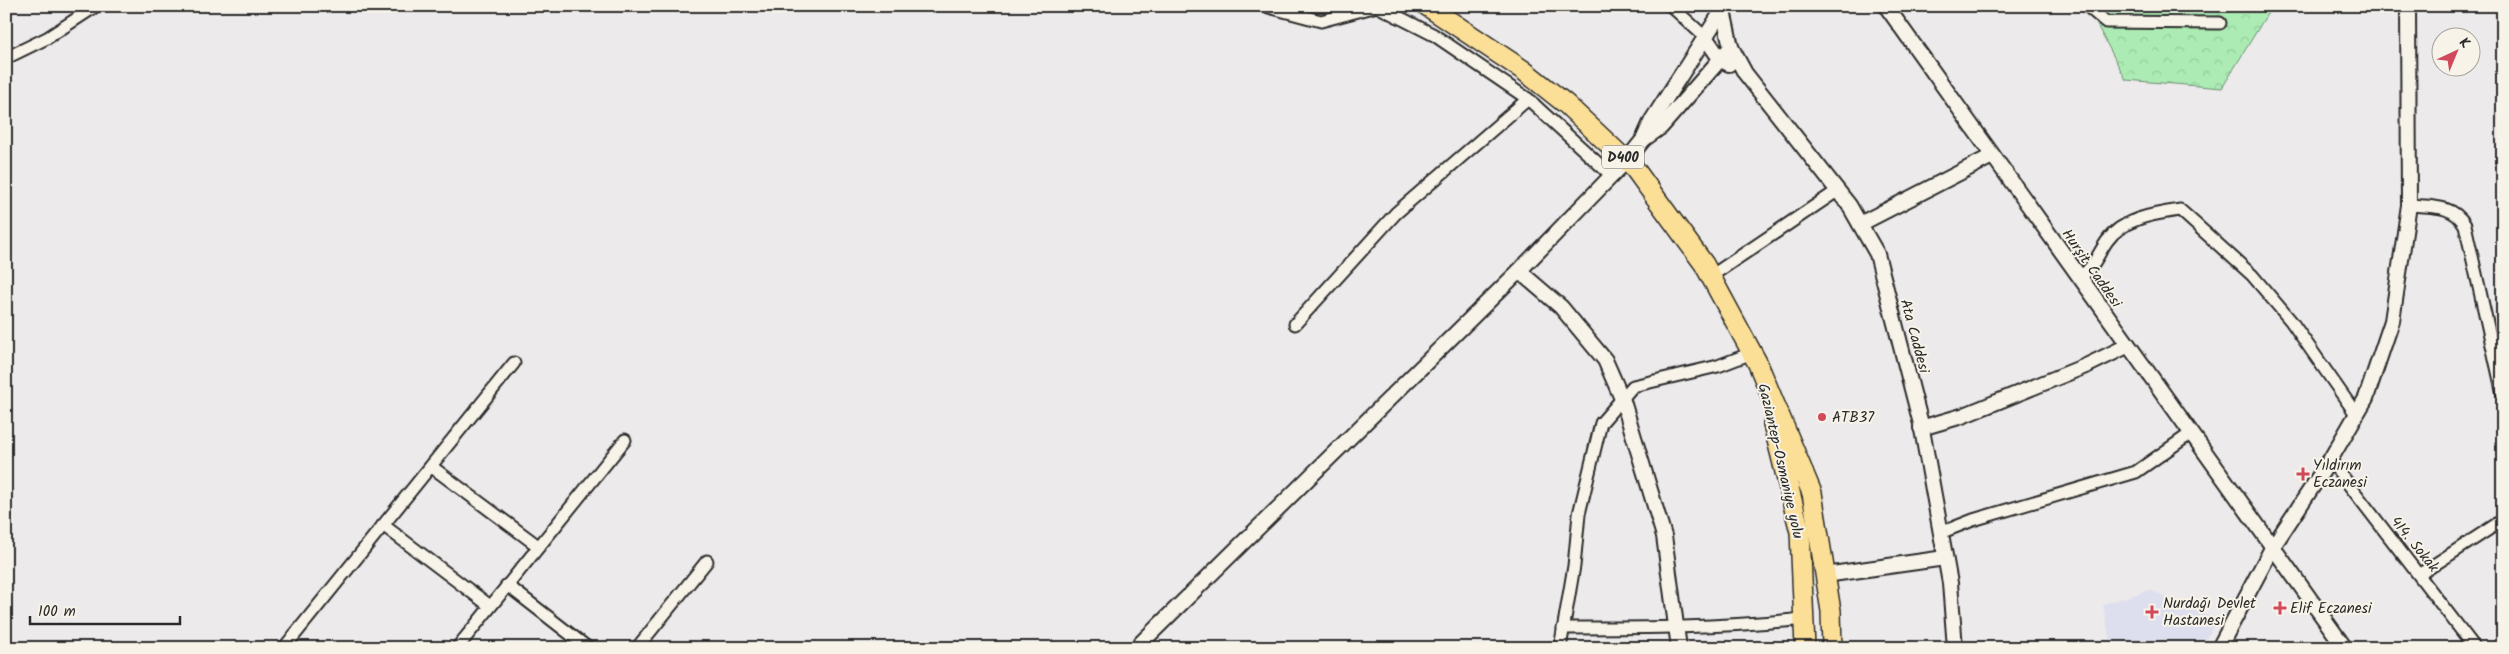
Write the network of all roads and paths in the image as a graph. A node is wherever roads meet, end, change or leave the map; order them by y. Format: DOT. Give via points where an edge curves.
graph roads {
  1 [pos="96,6"];
  2 [pos="1265,6"];
  3 [pos="1377,6"];
  4 [pos="1427,6"];
  5 [pos="1671,6"];
  6 [pos="1886,6"];
  7 [pos="2087,6"];
  8 [pos="2408,6"];
  9 [pos="1722,9"];
  10 [pos="1445,11"];
  11 [pos="2220,23"];
  12 [pos="1705,37"];
  13 [pos="1731,47"];
  14 [pos="6,58"];
  15 [pos="1721,60"];
  16 [pos="1745,73"];
  17 [pos="1528,99"];
  18 [pos="1643,140"];
  19 [pos="1992,156"];
  20 [pos="1626,160"];
  21 [pos="1612,176"];
  22 [pos="1838,191"];
  23 [pos="2409,205"];
  24 [pos="1860,224"];
  25 [pos="1519,271"];
  26 [pos="1711,276"];
  27 [pos="2079,278"];
  28 [pos="1295,324"];
  29 [pos="2127,346"];
  30 [pos="1755,359"];
  31 [pos="514,363"];
  32 [pos="2503,394"];
  33 [pos="1622,400"];
  34 [pos="2356,414"];
  35 [pos="1921,428"];
  36 [pos="2190,434"];
  37 [pos="625,440"];
  38 [pos="2330,460"];
  39 [pos="432,467"];
  40 [pos="2503,520"];
  41 [pos="383,525"];
  42 [pos="1940,533"];
  43 [pos="538,546"];
  44 [pos="2272,548"];
  45 [pos="1945,558"];
  46 [pos="707,561"];
  47 [pos="2420,574"];
  48 [pos="1825,575"];
  49 [pos="507,585"];
  50 [pos="490,606"];
  51 [pos="1803,619"];
  52 [pos="1563,628"];
  53 [pos="1676,628"];
  54 [pos="284,648"];
  55 [pos="457,648"];
  56 [pos="588,648"];
  57 [pos="637,648"];
  58 [pos="1136,648"];
  59 [pos="1560,648"];
  60 [pos="1679,648"];
  61 [pos="1805,648"];
  62 [pos="1832,648"];
  63 [pos="1955,648"];
  64 [pos="2219,648"];
  65 [pos="2346,648"];
  66 [pos="2475,648"];
  1 -- 14 [label="street" via="47,38"];
  2 -- 3 [label="street" via="1321,21"];
  3 -- 17 [label="street" via="1434,35"];
  4 -- 10 [label="highway, Gaziantep-Osmaniye yolu / D400"];
  5 -- 12 [label="street"];
  6 -- 19 [label="street, Hurşit Caddesi"];
  7 -- 11 [label="street" via="2106,22"];
  8 -- 23 [label="street"];
  9 -- 12 [label="street"];
  9 -- 13 [label="street"];
  10 -- 20 [label="highway, Gaziantep-Osmaniye yolu / D400" via="1566,104"];
  12 -- 15 [label="street"];
  12 -- 18 [label="street" via="1652,120"];
  13 -- 15 [label="street"];
  13 -- 16 [label="street"];
  15 -- 16 [label="street"];
  15 -- 18 [label="street" via="1661,127"];
  16 -- 22 [label="street, Ata Caddesi"];
  17 -- 21 [label="street"];
  17 -- 28 [label="street" via="1396,213"];
  18 -- 20 [label="street"];
  19 -- 24 [label="street"];
  19 -- 27 [label="street, Hurşit Caddesi"];
  20 -- 21 [label="street"];
  20 -- 26 [label="highway, Gaziantep-Osmaniye yolu / D400"];
  21 -- 25 [label="street"];
  22 -- 24 [label="street, Ata Caddesi"];
  22 -- 26 [label="street"];
  23 -- 32 [label="street" via="2450,209 2465,225"];
  23 -- 34 [label="street" via="2392,322 2366,398"];
  24 -- 35 [label="street, Ata Caddesi" via="1876,254"];
  25 -- 33 [label="street" via="1560,307 1594,344 1606,360"];
  25 -- 58 [label="street"];
  26 -- 30 [label="highway, Gaziantep-Osmaniye yolu / D400"];
  27 -- 29 [label="street, Hurşit Caddesi"];
  27 -- 34 [label="street" via="2092,268 2107,240 2119,228 2140,218 2180,210 2252,275 2291,321"];
  29 -- 35 [label="street" via="1962,416"];
  29 -- 36 [label="street, Hurşit Caddesi"];
  30 -- 33 [label="street" via="1633,386"];
  30 -- 48 [label="highway, Gaziantep-Osmaniye yolu / D400" via="1812,493"];
  30 -- 51 [label="highway, Gaziantep-Osmaniye yolu / D400" via="1800,532"];
  31 -- 39 [label="street"];
  33 -- 52 [label="street" via="1601,424 1579,514"];
  33 -- 53 [label="street" via="1664,536"];
  34 -- 38 [label="street"];
  35 -- 42 [label="street, Ata Caddesi"];
  36 -- 42 [label="street" via="2136,472 1973,520"];
  36 -- 44 [label="street, Hurşit Caddesi"];
  37 -- 43 [label="street"];
  38 -- 44 [label="street"];
  38 -- 47 [label="street, 414. Sokak"];
  39 -- 41 [label="street"];
  39 -- 43 [label="street"];
  40 -- 47 [label="street"];
  41 -- 50 [label="street"];
  41 -- 54 [label="street"];
  42 -- 45 [label="street, Ata Caddesi"];
  43 -- 49 [label="street"];
  44 -- 64 [label="street"];
  44 -- 65 [label="street, Hurşit Caddesi"];
  45 -- 48 [label="street"];
  45 -- 63 [label="street, Ata Caddesi"];
  46 -- 57 [label="street"];
  47 -- 66 [label="street, 414. Sokak"];
  48 -- 62 [label="highway, Gaziantep-Osmaniye yolu / D400" via="1831,611"];
  49 -- 50 [label="street"];
  49 -- 56 [label="street"];
  50 -- 55 [label="street"];
  51 -- 53 [label="street"];
  51 -- 61 [label="highway, Gaziantep-Osmaniye yolu / D400"];
  52 -- 53 [label="street"];
  52 -- 59 [label="street"];
  53 -- 60 [label="street"];
}
